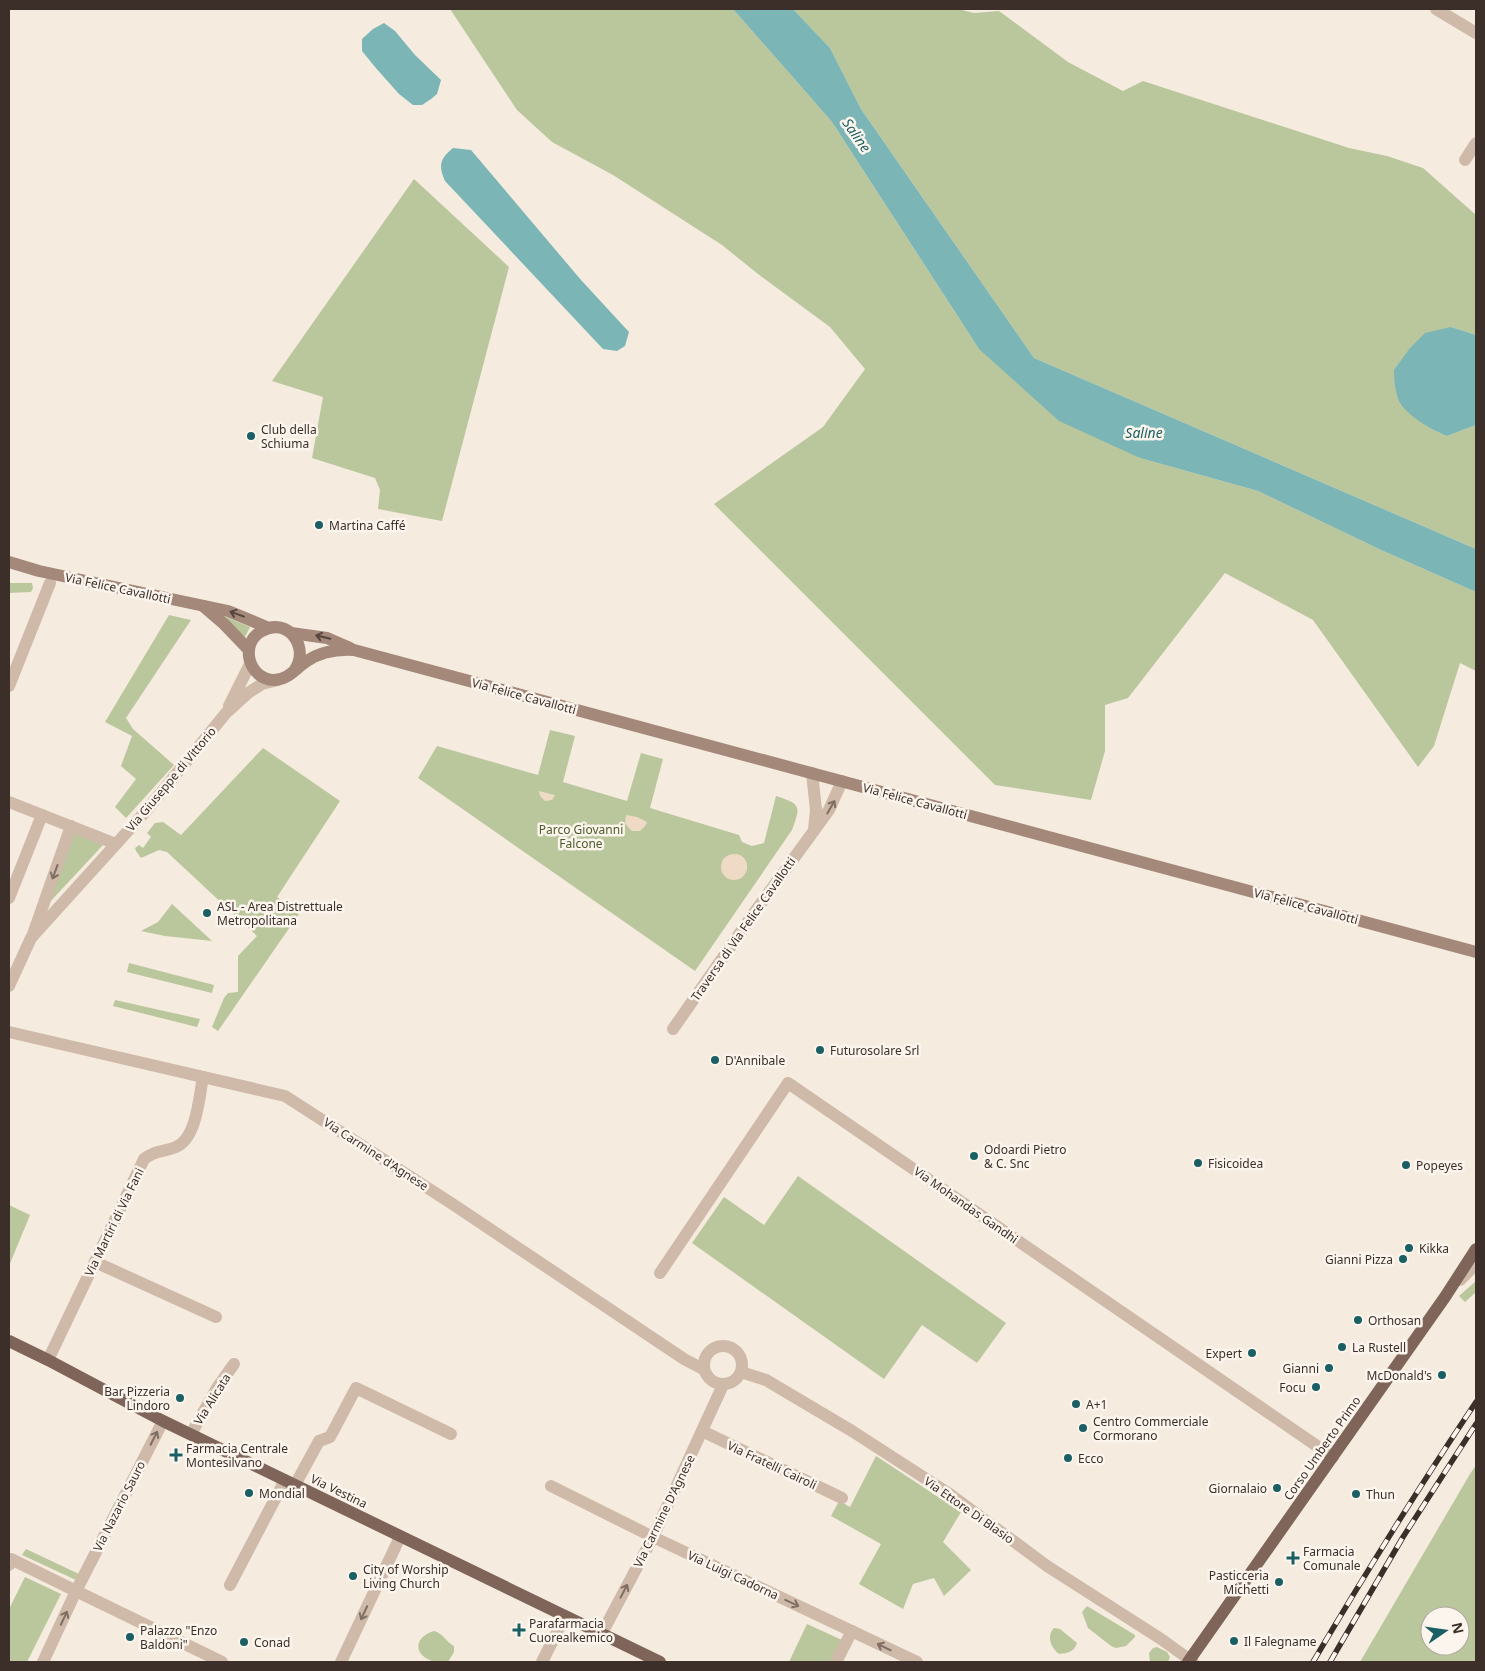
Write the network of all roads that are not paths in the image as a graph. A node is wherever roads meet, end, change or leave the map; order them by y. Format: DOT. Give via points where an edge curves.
graph roads {
  1 [pos="1436,9"];
  2 [pos="1476,33"];
  3 [pos="1476,143"];
  4 [pos="1465,160"];
  5 [pos="9,562"];
  6 [pos="33,569"];
  7 [pos="9,570"];
  8 [pos="50,583"];
  9 [pos="203,606"];
  10 [pos="268,628"];
  11 [pos="291,633"];
  12 [pos="249,650"];
  13 [pos="354,650"];
  14 [pos="250,664"];
  15 [pos="294,671"];
  16 [pos="282,679"];
  17 [pos="9,686"];
  18 [pos="226,713"];
  19 [pos="812,774"];
  20 [pos="842,781"];
  21 [pos="9,802"];
  22 [pos="42,815"];
  23 [pos="71,826"];
  24 [pos="814,830"];
  25 [pos="116,844"];
  26 [pos="9,898"];
  27 [pos="47,912"];
  28 [pos="1476,952"];
  29 [pos="9,986"];
  30 [pos="673,1029"];
  31 [pos="9,1032"];
  32 [pos="204,1077"];
  33 [pos="1476,1249"];
  34 [pos="95,1262"];
  35 [pos="1476,1264"];
  36 [pos="660,1273"];
  37 [pos="1448,1292"];
  38 [pos="216,1317"];
  39 [pos="9,1341"];
  40 [pos="48,1360"];
  41 [pos="234,1364"];
  42 [pos="703,1368"];
  43 [pos="741,1372"];
  44 [pos="723,1385"];
  45 [pos="162,1421"];
  46 [pos="702,1431"];
  47 [pos="190,1434"];
  48 [pos="451,1434"];
  49 [pos="1332,1457"];
  50 [pos="290,1482"];
  51 [pos="550,1486"];
  52 [pos="842,1498"];
  53 [pos="400,1537"];
  54 [pos="653,1537"];
  55 [pos="9,1565"];
  56 [pos="230,1585"];
  57 [pos="76,1591"];
  58 [pos="564,1616"];
  59 [pos="852,1631"];
  60 [pos="602,1634"];
  61 [pos="1191,1661"];
  62 [pos="43,1662"];
  63 [pos="222,1662"];
  64 [pos="341,1662"];
  65 [pos="542,1662"];
  66 [pos="660,1662"];
  67 [pos="836,1662"];
  68 [pos="917,1662"];
  1 -- 2 [label="street"];
  3 -- 4 [label="street"];
  5 -- 6 [label="main road, Via Felice Cavallotti"];
  6 -- 7 [label="main road, Via Felice Cavallotti"];
  6 -- 9 [label="main road, Via Felice Cavallotti"];
  8 -- 17 [label="street"];
  10 -- 9 [label="main road, Via Felice Cavallotti, one-way" via="228,611"];
  9 -- 12 [label="main road, Via Felice Cavallotti"];
  10 -- 11 [label="main road" via="280,628"];
  10 -- 12 [label="main road" via="255,636"];
  13 -- 11 [label="main road, Via Felice Cavallotti, one-way" via="327,638"];
  11 -- 15 [label="main road" via="301,651"];
  12 -- 14 [label="main road"];
  13 -- 15 [label="main road, Via Felice Cavallotti" via="327,651"];
  13 -- 19 [label="main road, Via Felice Cavallotti"];
  14 -- 16 [label="main road" via="260,675"];
  14 -- 18 [label="street, Via Giuseppe di Vittorio"];
  15 -- 16 [label="main road"];
  16 -- 18 [label="street, Via Giuseppe di Vittorio" via="262,684"];
  18 -- 25 [label="street, Via Giuseppe di Vittorio"];
  19 -- 20 [label="main road, Via Felice Cavallotti"];
  19 -- 24 [label="street" via="816,810"];
  24 -- 20 [label="street, Traversa di Via Felice Cavallotti, one-way" via="830,810"];
  20 -- 28 [label="main road, Via Felice Cavallotti"];
  21 -- 22 [label="street"];
  22 -- 23 [label="street"];
  22 -- 26 [label="street"];
  23 -- 25 [label="street"];
  23 -- 27 [label="street, Via Giuseppe di Vittorio, one-way"];
  24 -- 30 [label="street, Traversa di Via Felice Cavallotti"];
  25 -- 27 [label="street, Via Giuseppe di Vittorio"];
  27 -- 29 [label="street, Via Giuseppe di Vittorio"];
  31 -- 32 [label="street, Via Carmine d'Agnese"];
  32 -- 34 [label="street, Via Martiri di Via Fani" via="190,1133 176,1147 157,1151 144,1159"];
  32 -- 42 [label="street, Via Carmine d'Agnese" via="285,1096 684,1360"];
  33 -- 37 [label="main road, Corso Umberto Primo"];
  34 -- 38 [label="street"];
  34 -- 40 [label="street, Via Martiri di Via Fani"];
  35 -- 37 [label="street"];
  36 -- 49 [label="street, Via Mohandas Gandhi" via="788,1083"];
  37 -- 49 [label="main road, Corso Umberto Primo"];
  39 -- 40 [label="main road, Via Vestina"];
  40 -- 45 [label="main road, Via Vestina"];
  41 -- 47 [label="street, Via Alicata"];
  42 -- 43 [label="street" via="704,1358 710,1350 725,1346 739,1355"];
  42 -- 44 [label="street" via="708,1378"];
  43 -- 44 [label="street" via="734,1381"];
  43 -- 61 [label="street, Via Ettore Di Blasio" via="766,1380 860,1436"];
  44 -- 46 [label="street, Via Carmine D'Agnese"];
  45 -- 47 [label="main road, Via Vestina"];
  57 -- 45 [label="street, Via Nazario Sauro, one-way"];
  46 -- 52 [label="street, Via Fratelli Cairoli"];
  46 -- 54 [label="street, Via Carmine D'Agnese"];
  47 -- 50 [label="main road, Via Vestina"];
  48 -- 50 [label="street" via="356,1388 330,1437 319,1441"];
  49 -- 61 [label="main road, Corso Umberto Primo"];
  50 -- 53 [label="main road, Via Vestina"];
  50 -- 56 [label="street"];
  51 -- 54 [label="street, Via Luigi Cadorna"];
  53 -- 58 [label="main road, Via Vestina"];
  53 -- 64 [label="street, one-way"];
  54 -- 59 [label="street, Via Luigi Cadorna, one-way"];
  60 -- 54 [label="street, Via Carmine D'Agnese, one-way"];
  55 -- 57 [label="street" via="11,1559"];
  62 -- 57 [label="street, Via Nazario Sauro, one-way"];
  57 -- 63 [label="street"];
  58 -- 60 [label="main road, Via Vestina"];
  58 -- 65 [label="street"];
  59 -- 67 [label="street"];
  68 -- 59 [label="street, Via Luigi Cadorna, one-way"];
  60 -- 66 [label="main road, Via Vestina"];
}
